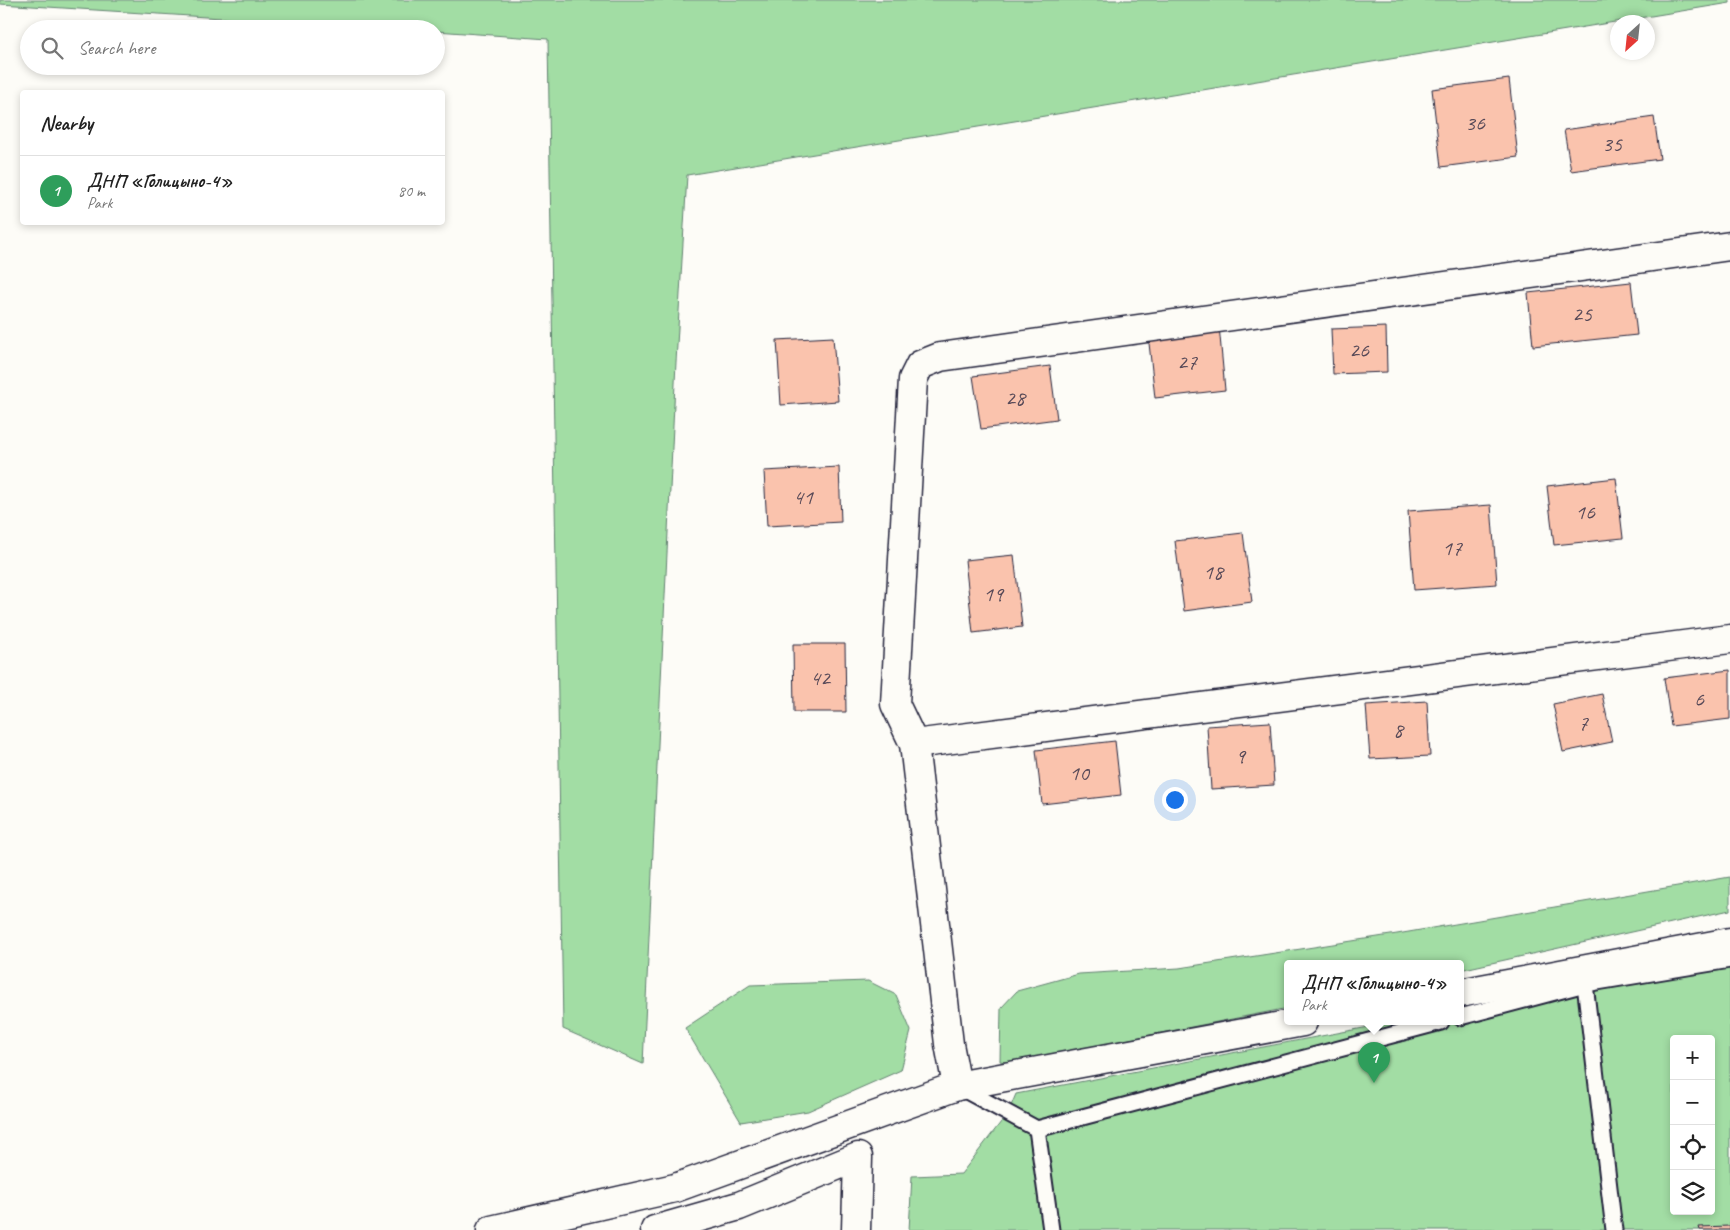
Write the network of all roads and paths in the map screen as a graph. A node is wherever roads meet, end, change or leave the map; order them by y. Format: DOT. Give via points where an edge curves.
graph roads {
  1 [pos="1730,246"];
  2 [pos="1730,640"];
  3 [pos="914,744"];
  4 [pos="1730,942"];
  5 [pos="1730,960"];
  6 [pos="1585,984"];
  7 [pos="1464,992"];
  8 [pos="1464,1016"];
  9 [pos="1288,1025"];
  10 [pos="1431,1025"];
  11 [pos="957,1086"];
  12 [pos="1037,1129"];
  13 [pos="491,1230"];
  14 [pos="656,1230"];
  15 [pos="856,1230"];
  16 [pos="1051,1230"];
  17 [pos="1614,1230"];
  1 -- 3 [label="street" via="940,357 920,365 913,380 896,704"];
  2 -- 3 [label="street"];
  3 -- 11 [label="street" via="949,1044"];
  4 -- 7 [label="street"];
  5 -- 6 [label="lane"];
  6 -- 8 [label="lane"];
  6 -- 17 [label="lane"];
  9 -- 11 [label="street"];
  10 -- 12 [label="lane"];
  11 -- 12 [label="lane"];
  11 -- 13 [label="street" via="675,1188"];
  12 -- 16 [label="lane"];
  14 -- 15 [label="street" via="739,1206 858,1156"];
}
